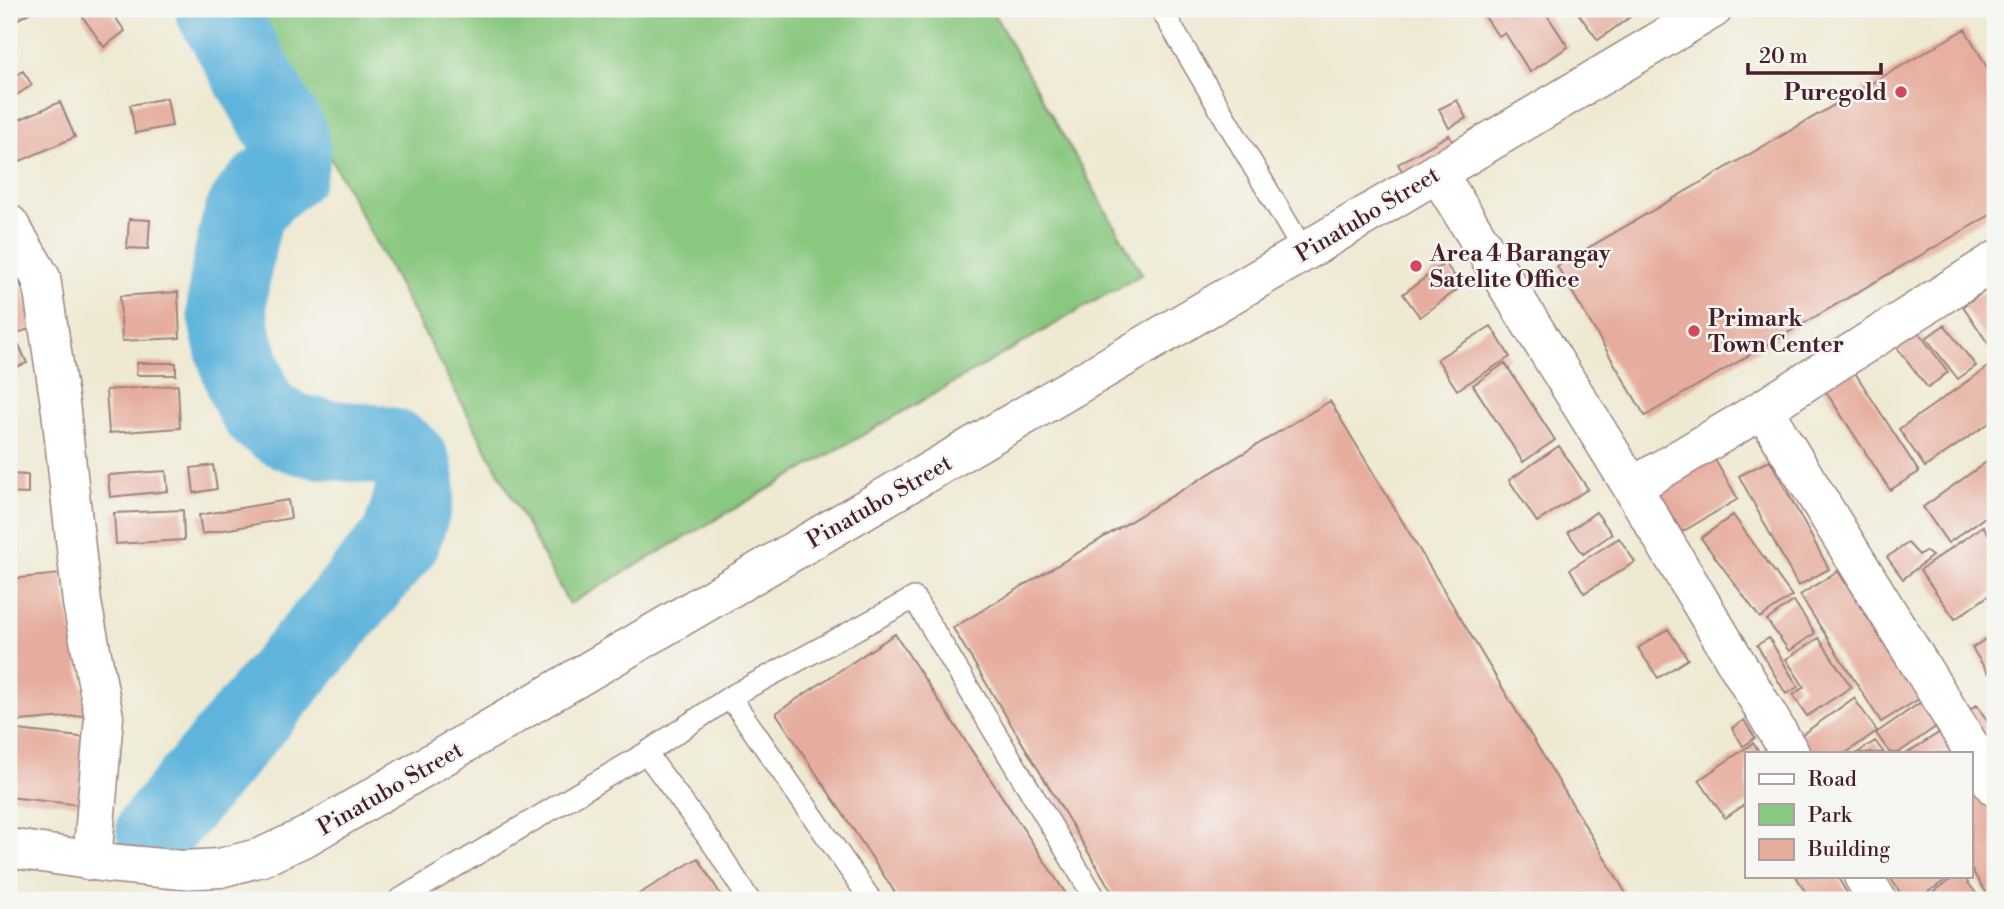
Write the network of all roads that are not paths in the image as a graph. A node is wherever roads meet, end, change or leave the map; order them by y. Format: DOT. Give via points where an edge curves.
graph roads {
  1 [pos="1161,9"];
  2 [pos="1713,9"];
  3 [pos="1437,172"];
  4 [pos="9,224"];
  5 [pos="1304,251"];
  6 [pos="1995,261"];
  7 [pos="1763,408"];
  8 [pos="1632,487"];
  9 [pos="730,697"];
  10 [pos="1789,752"];
  11 [pos="646,753"];
  12 [pos="1995,787"];
  13 [pos="9,848"];
  14 [pos="92,861"];
  15 [pos="1864,878"];
  16 [pos="399,900"];
  17 [pos="749,900"];
  18 [pos="871,900"];
  19 [pos="1096,900"];
  20 [pos="1877,900"];
  1 -- 5 [label="lane"];
  2 -- 3 [label="street, Pinatubo Street"];
  3 -- 5 [label="street, Pinatubo Street"];
  3 -- 8 [label="street"];
  4 -- 14 [label="street" via="41,278 82,603 104,717"];
  5 -- 14 [label="street, Pinatubo Street" via="307,836 262,857 220,868 182,870"];
  6 -- 7 [label="street"];
  7 -- 8 [label="street"];
  7 -- 12 [label="street"];
  8 -- 10 [label="street"];
  9 -- 11 [label="lane"];
  9 -- 18 [label="lane"];
  9 -- 19 [label="lane" via="914,598"];
  11 -- 16 [label="lane"];
  11 -- 17 [label="lane"];
  13 -- 14 [label="street, Pinatubo Street"];
  15 -- 20 [label="street"];
}
